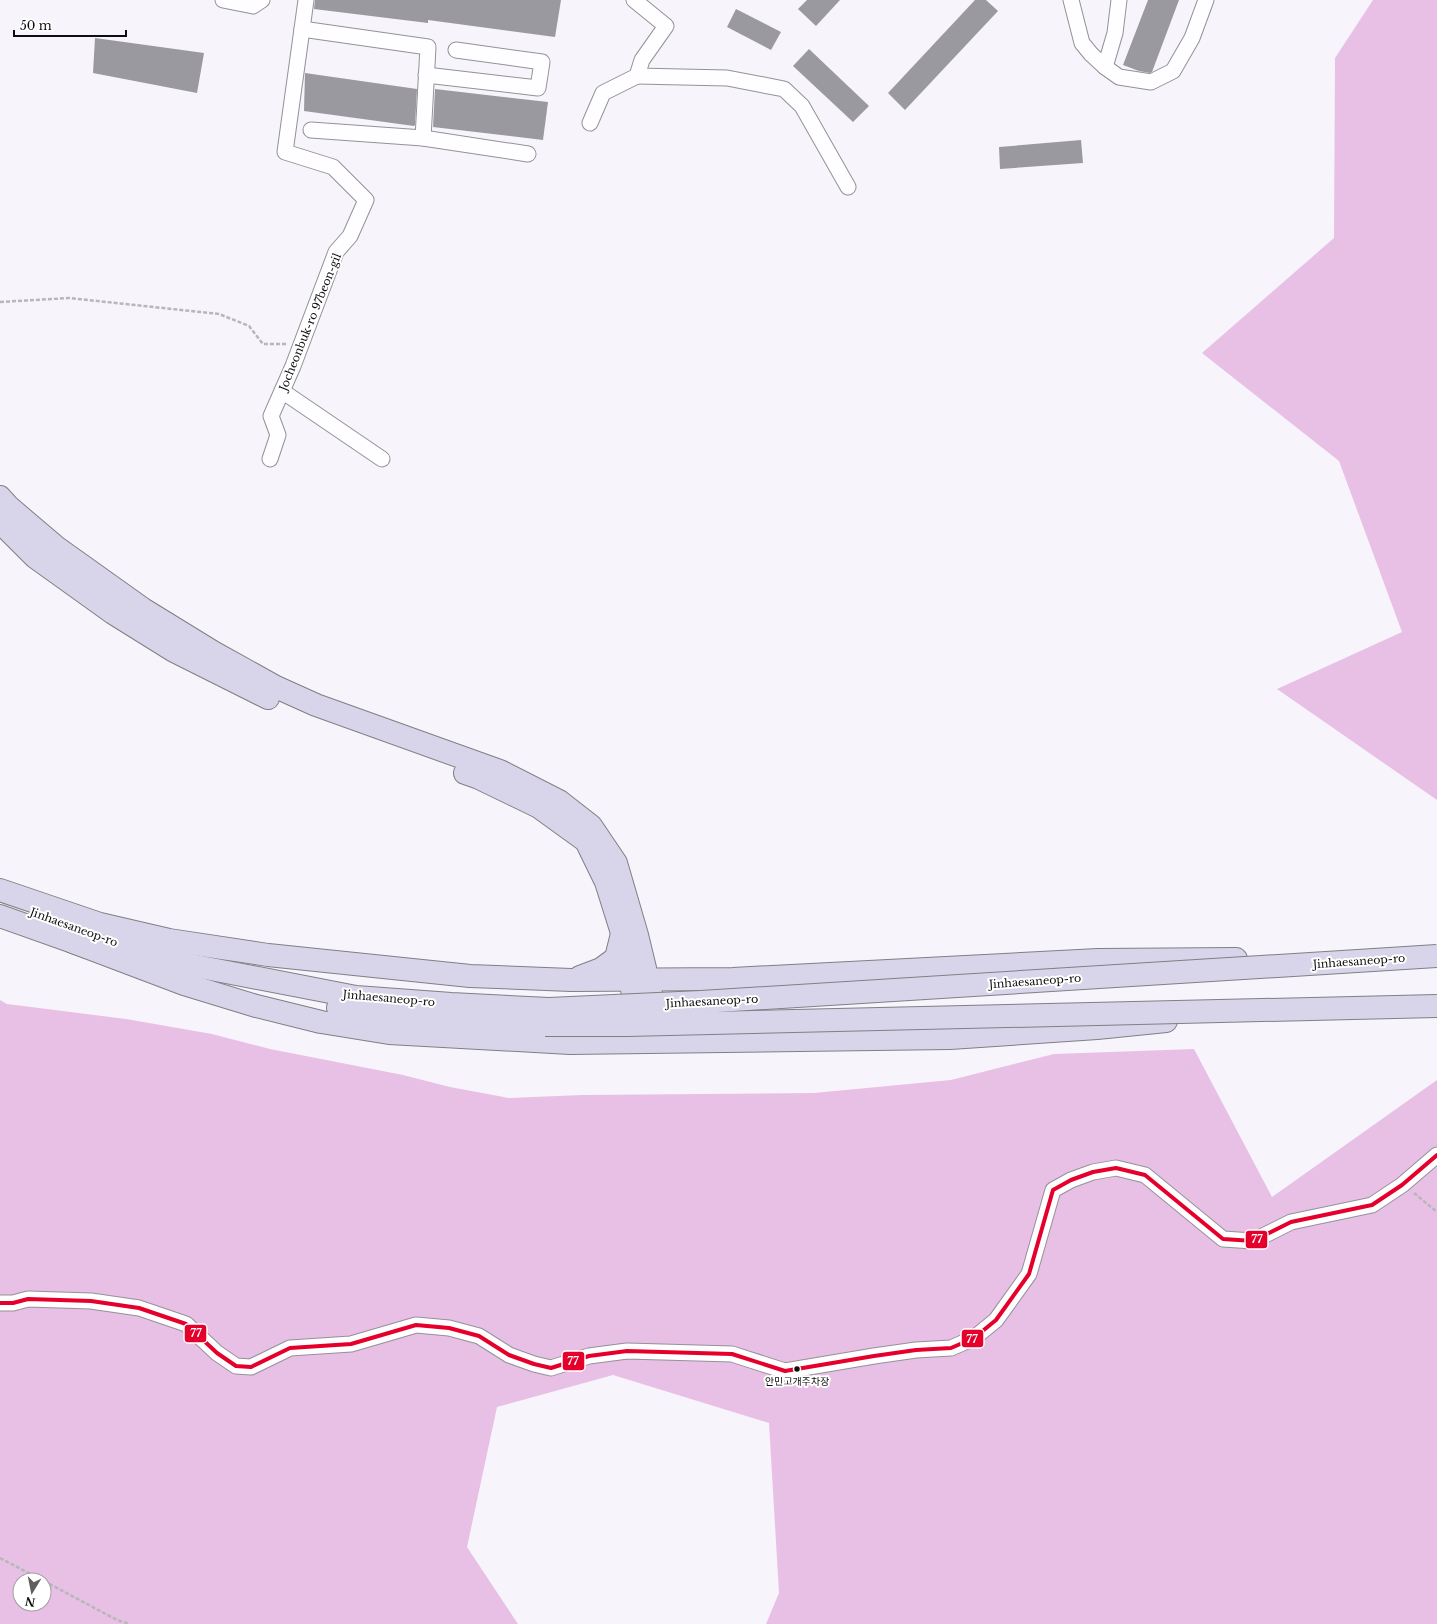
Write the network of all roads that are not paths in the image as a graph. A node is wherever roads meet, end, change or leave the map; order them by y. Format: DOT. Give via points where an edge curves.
graph roads {
  1 [pos="223,0"];
  2 [pos="262,0"];
  3 [pos="306,0"];
  4 [pos="634,0"];
  5 [pos="1071,0"];
  6 [pos="1119,0"];
  7 [pos="1206,0"];
  8 [pos="302,28"];
  9 [pos="456,50"];
  10 [pos="1104,67"];
  11 [pos="426,75"];
  12 [pos="638,76"];
  13 [pos="590,123"];
  14 [pos="311,130"];
  15 [pos="422,138"];
  16 [pos="528,154"];
  17 [pos="848,187"];
  18 [pos="282,391"];
  19 [pos="270,459"];
  20 [pos="382,459"];
  21 [pos="0,497"];
  22 [pos="0,522"];
  23 [pos="0,890"];
  24 [pos="0,900"];
  25 [pos="0,916"];
  26 [pos="630,934"];
  27 [pos="1437,956"];
  28 [pos="1384,959"];
  29 [pos="693,979"];
  30 [pos="571,980"];
  31 [pos="639,980"];
  32 [pos="269,995"];
  33 [pos="324,1006"];
  34 [pos="1437,1006"];
  35 [pos="1259,1010"];
  36 [pos="547,1017"];
  37 [pos="654,1042"];
  38 [pos="1437,1155"];
  39 [pos="0,1303"];
  1 -- 2 [label="street" via="253,6"];
  3 -- 8 [label="street, Jocheonbuk-ro 97beon-gil"];
  4 -- 12 [label="street" via="666,26 642,60"];
  5 -- 10 [label="street" via="1082,43"];
  6 -- 10 [label="street" via="1115,33"];
  7 -- 10 [label="street" via="1192,38 1173,71 1151,82 1118,77"];
  8 -- 11 [label="street" via="428,47"];
  8 -- 18 [label="street, Jocheonbuk-ro 97beon-gil" via="285,152 333,168 366,200 350,236 336,252"];
  9 -- 11 [label="street" via="542,62 538,88"];
  11 -- 15 [label="street"];
  12 -- 13 [label="street" via="603,93"];
  12 -- 17 [label="street" via="726,78 784,89 802,106"];
  14 -- 15 [label="street"];
  15 -- 16 [label="street"];
  18 -- 19 [label="street, Jocheonbuk-ro 97beon-gil" via="271,416 278,435"];
  18 -- 20 [label="street"];
  21 -- 26 [label="highway" via="56,547 143,609 276,687 316,705 500,771 559,801 591,826 616,863"];
  22 -- 26 [label="highway" via="35,557 112,613 174,651 333,726 479,778 538,807 586,841"];
  23 -- 30 [label="highway" via="100,924 169,940 286,957 470,976"];
  24 -- 32 [label="highway, Jinhaesaneop-ro" via="95,936"];
  25 -- 32 [label="highway, Jinhaesaneop-ro" via="179,977"];
  26 -- 29 [label="highway" via="649,957 664,969"];
  26 -- 30 [label="highway" via="616,958 601,969"];
  26 -- 31 [label="highway"];
  27 -- 28 [label="highway, Jinhaesaneop-ro, bridge"];
  28 -- 29 [label="highway, bridge" via="1098,960"];
  28 -- 36 [label="highway, Jinhaesaneop-ro, bridge" via="701,1002"];
  29 -- 31 [label="highway"];
  30 -- 31 [label="highway"];
  31 -- 37 [label="highway" via="637,1017 645,1033"];
  32 -- 33 [label="highway, Jinhaesaneop-ro"];
  33 -- 36 [label="highway, Jinhaesaneop-ro" via="446,1022"];
  33 -- 37 [label="highway" via="389,1033 570,1043"];
  34 -- 35 [label="highway, Jinhaesaneop-ro, bridge"];
  35 -- 36 [label="highway, Jinhaesaneop-ro, bridge" via="643,1025"];
  35 -- 37 [label="highway, bridge" via="1097,1028 950,1038"];
  38 -- 39 [label="street" via="1402,1185 1372,1205 1291,1222 1253,1241 1223,1239 1145,1175 1116,1168 1093,1172 1053,1190 1029,1274 996,1320 974,1338 951,1348 916,1350 785,1371 732,1354 635,1352 589,1356 551,1368 509,1354 479,1336 449,1328 416,1325 351,1344 290,1348 252,1368 236,1366 217,1354 186,1324 139,1308 91,1301 28,1299"];
}
